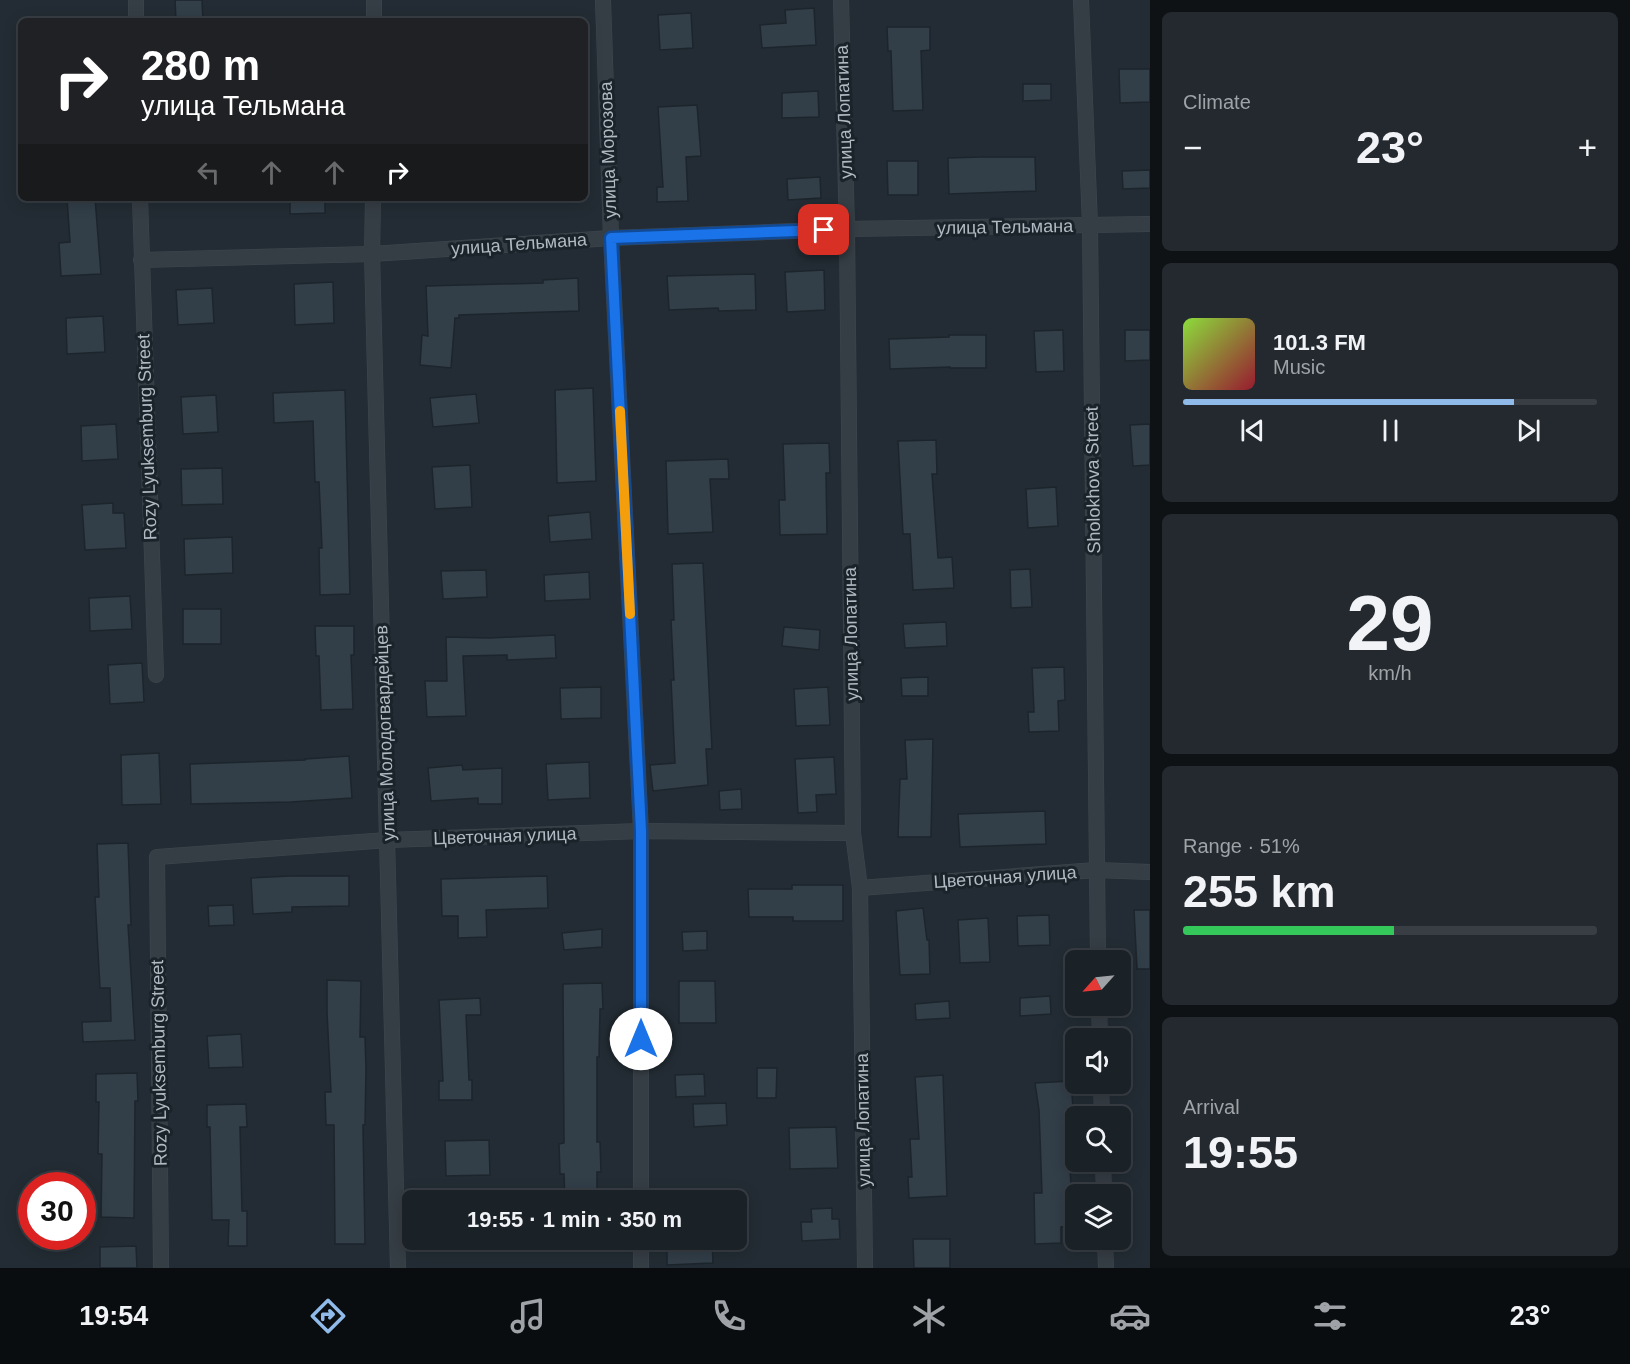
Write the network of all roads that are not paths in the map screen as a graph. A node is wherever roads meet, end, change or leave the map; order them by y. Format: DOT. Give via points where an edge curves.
graph roads {
  1 [pos="136,0"];
  2 [pos="374,0"];
  3 [pos="603,0"];
  4 [pos="841,0"];
  5 [pos="1081,0"];
  6 [pos="136,18"];
  7 [pos="374,18"];
  8 [pos="140,201"];
  9 [pos="373,201"];
  10 [pos="1150,224"];
  11 [pos="1090,225"];
  12 [pos="848,229"];
  13 [pos="611,238"];
  14 [pos="372,254"];
  15 [pos="141,260"];
  16 [pos="156,675"];
  17 [pos="641,831"];
  18 [pos="853,833"];
  19 [pos="388,840"];
  20 [pos="157,857"];
  21 [pos="1096,870"];
  22 [pos="1150,872"];
  23 [pos="860,888"];
  24 [pos="1098,950"];
  25 [pos="641,1190"];
  26 [pos="641,1250"];
  27 [pos="1105,1250"];
  28 [pos="162,1268"];
  29 [pos="398,1268"];
  30 [pos="641,1268"];
  31 [pos="865,1268"];
  32 [pos="1106,1268"];
  1 -- 6 [label="street"];
  2 -- 7 [label="street"];
  3 -- 13 [label="street, улица Морозова"];
  4 -- 12 [label="street, улица Лопатина"];
  5 -- 11 [label="street, Sholokhova Street"];
  8 -- 15 [label="street, Rozy Lyuksemburg Street"];
  9 -- 14 [label="street, улица Молодогвардейцев"];
  10 -- 11 [label="street, улица Тельмана"];
  11 -- 12 [label="street, улица Тельмана"];
  11 -- 21 [label="street, Sholokhova Street"];
  12 -- 13 [label="street, улица Тельмана"];
  12 -- 18 [label="street, улица Лопатина"];
  13 -- 14 [label="street, улица Тельмана"];
  13 -- 17 [label="street, улица Морозова"];
  14 -- 15 [label="street, улица Тельмана"];
  14 -- 19 [label="street, улица Молодогвардейцев"];
  15 -- 16 [label="street, Rozy Lyuksemburg Street"];
  17 -- 18 [label="street, Цветочная улица"];
  17 -- 19 [label="street, Цветочная улица"];
  17 -- 25 [label="street, улица Морозова"];
  18 -- 23 [label="street, улица Лопатина"];
  19 -- 20 [label="street, Цветочная улица"];
  19 -- 29 [label="street, улица Молодогвардейцев"];
  20 -- 28 [label="street, Rozy Lyuksemburg Street"];
  21 -- 22 [label="street, Цветочная улица"];
  21 -- 23 [label="street, Цветочная улица"];
  21 -- 24 [label="street, Sholokhova Street"];
  23 -- 31 [label="street, улица Лопатина"];
  26 -- 30 [label="street"];
  27 -- 32 [label="street"];
}
